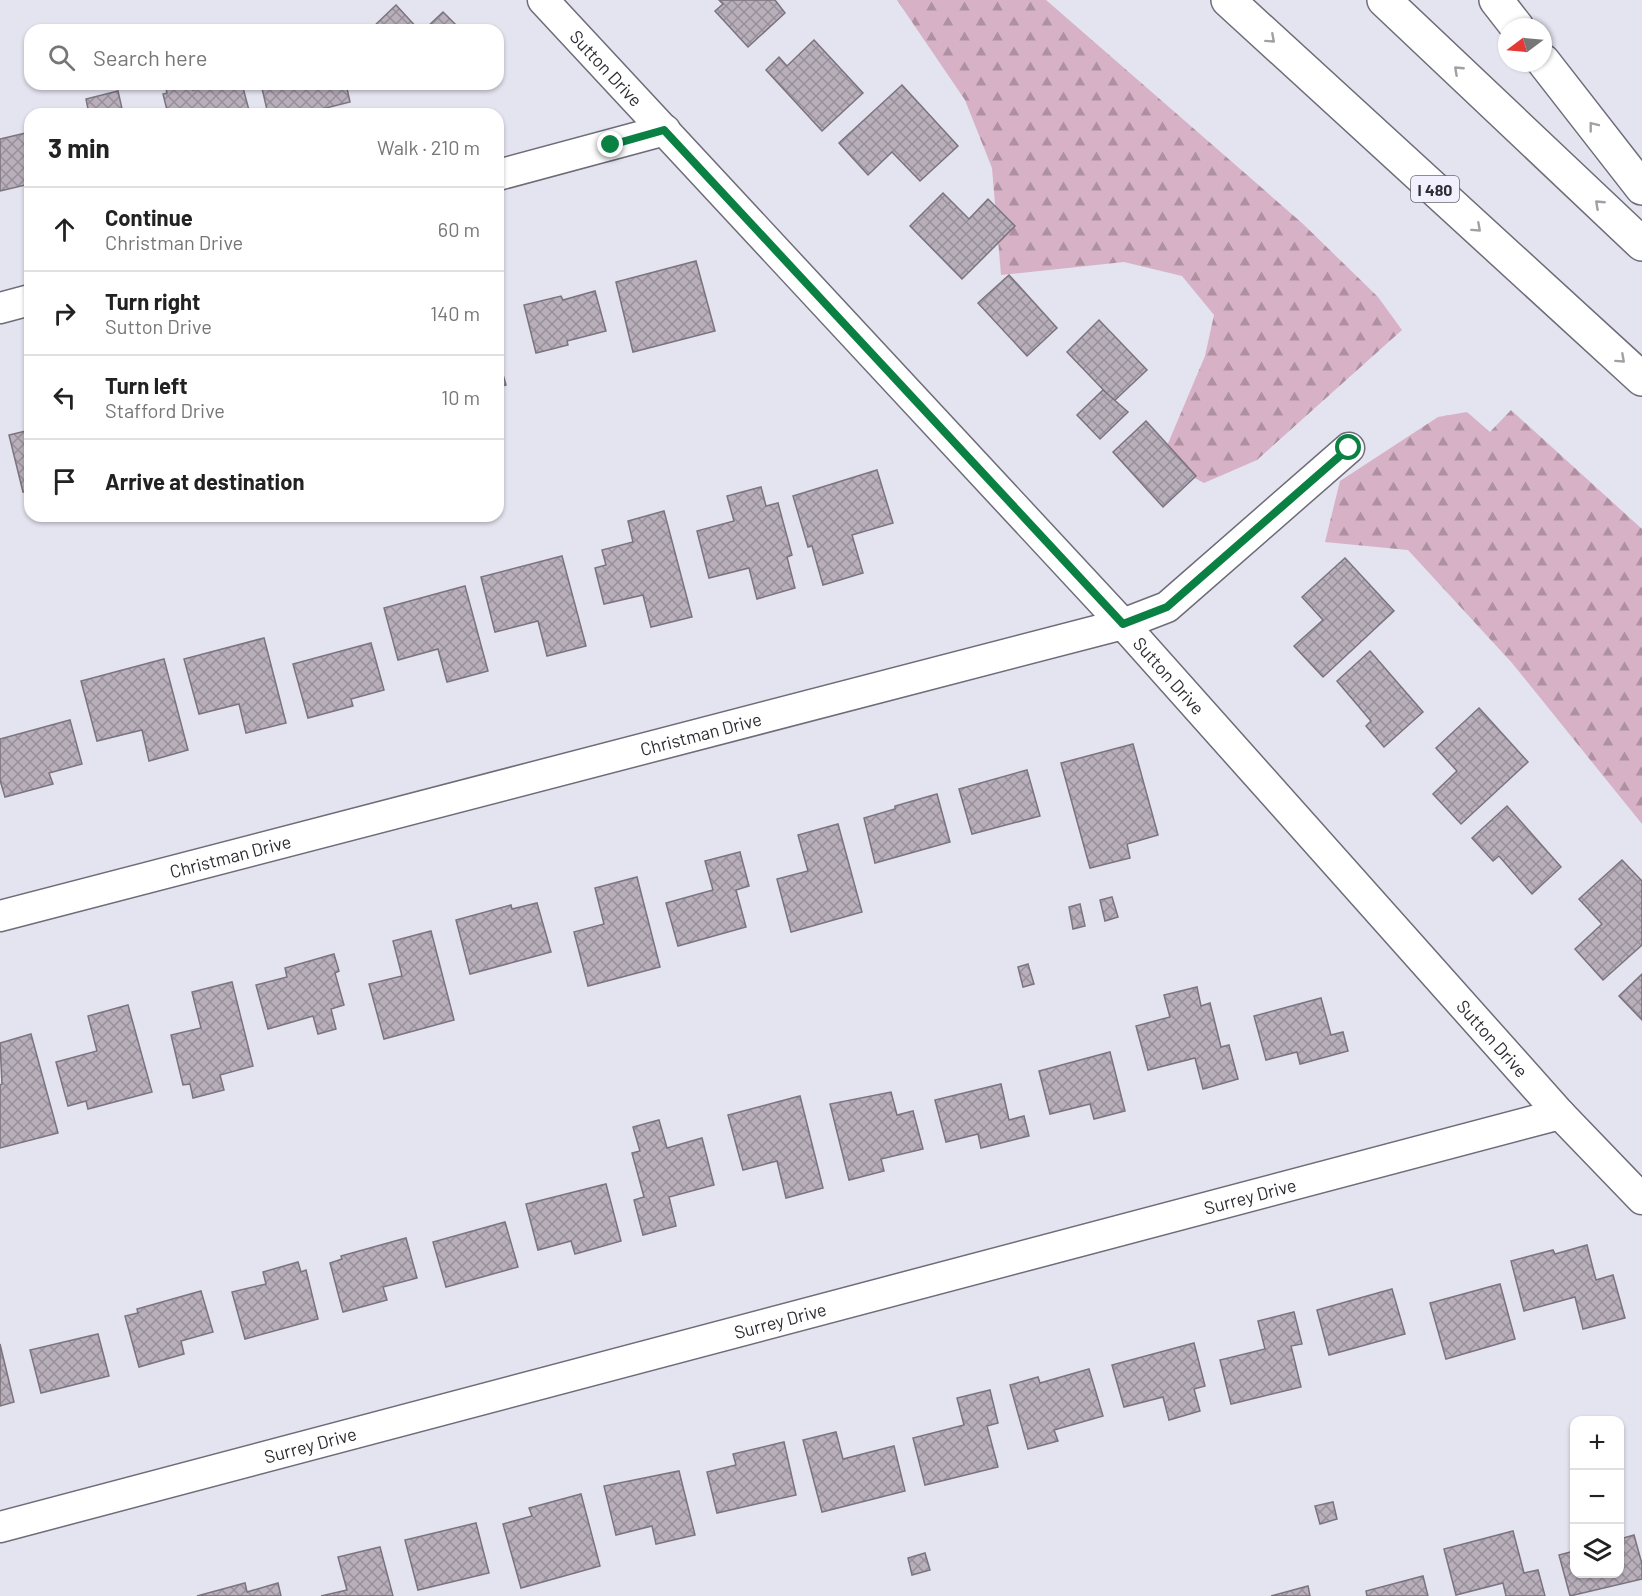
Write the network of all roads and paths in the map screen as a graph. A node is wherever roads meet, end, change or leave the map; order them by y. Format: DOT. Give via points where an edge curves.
graph roads {
  1 [pos="543,0"];
  2 [pos="1228,0"];
  3 [pos="1384,0"];
  4 [pos="1496,0"];
  5 [pos="1510,18"];
  6 [pos="1552,72"];
  7 [pos="664,130"];
  8 [pos="504,173"];
  9 [pos="1642,188"];
  10 [pos="1642,244"];
  11 [pos="24,302"];
  12 [pos="0,308"];
  13 [pos="1642,379"];
  14 [pos="1349,448"];
  15 [pos="1123,624"];
  16 [pos="0,916"];
  17 [pos="1560,1114"];
  18 [pos="1642,1199"];
  19 [pos="0,1527"];
  1 -- 7 [label="street, Sutton Drive"];
  2 -- 13 [label="highway, I 480, one-way"];
  10 -- 3 [label="highway, one-way"];
  4 -- 5 [label="highway"];
  9 -- 6 [label="highway, one-way"];
  7 -- 8 [label="street"];
  7 -- 15 [label="street, Sutton Drive"];
  11 -- 12 [label="street"];
  14 -- 15 [label="street, Christman Drive" via="1167,607"];
  15 -- 16 [label="street, Christman Drive"];
  15 -- 17 [label="street, Sutton Drive"];
  17 -- 18 [label="street, Sutton Drive"];
  17 -- 19 [label="street, Surrey Drive"];
}
